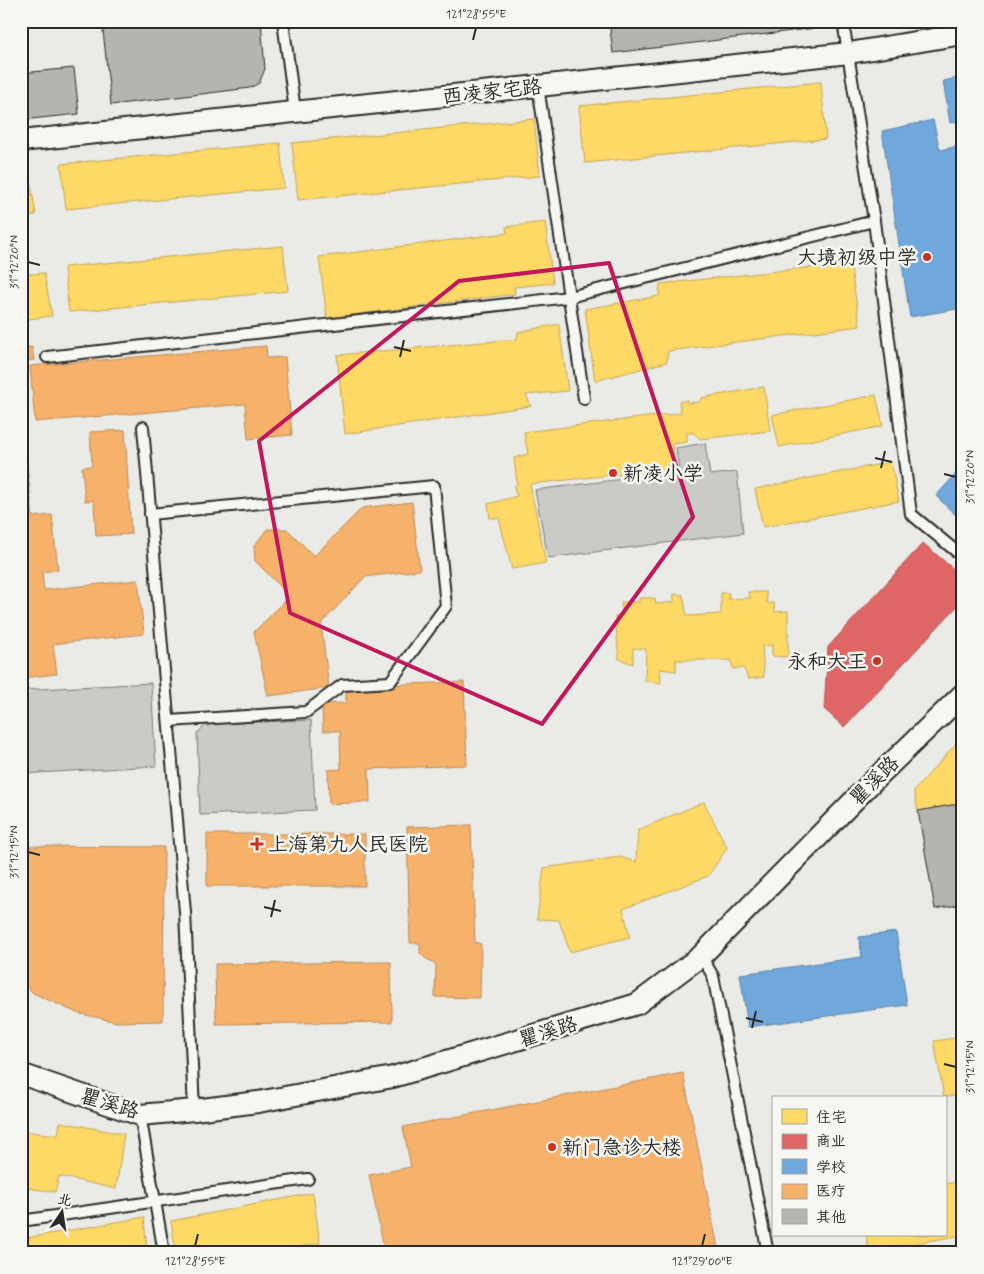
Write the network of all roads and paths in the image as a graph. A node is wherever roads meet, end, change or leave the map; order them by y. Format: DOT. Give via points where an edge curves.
graph roads {
  1 [pos="283,21"];
  2 [pos="843,21"];
  3 [pos="963,34"];
  4 [pos="849,53"];
  5 [pos="538,86"];
  6 [pos="295,111"];
  7 [pos="21,141"];
  8 [pos="874,222"];
  9 [pos="568,297"];
  10 [pos="47,357"];
  11 [pos="584,399"];
  12 [pos="143,427"];
  13 [pos="150,514"];
  14 [pos="963,557"];
  15 [pos="963,694"];
  16 [pos="168,721"];
  17 [pos="702,956"];
  18 [pos="21,1074"];
  19 [pos="194,1110"];
  20 [pos="140,1115"];
  21 [pos="308,1179"];
  22 [pos="155,1202"];
  23 [pos="21,1221"];
  24 [pos="164,1253"];
  25 [pos="768,1253"];
  1 -- 6 [label="lane"];
  2 -- 4 [label="lane"];
  3 -- 4 [label="street, 西凌家宅路"];
  4 -- 5 [label="street, 西凌家宅路"];
  4 -- 8 [label="lane"];
  5 -- 6 [label="street, 西凌家宅路"];
  5 -- 9 [label="lane"];
  6 -- 7 [label="street, 西凌家宅路"];
  8 -- 9 [label="lane"];
  8 -- 14 [label="lane" via="911,514"];
  9 -- 10 [label="lane"];
  9 -- 11 [label="lane"];
  12 -- 13 [label="lane"];
  13 -- 16 [label="lane"];
  13 -- 16 [label="lane" via="434,486 446,606 390,682 342,685 306,712"];
  15 -- 17 [label="street, 瞿溪路" via="872,781"];
  16 -- 19 [label="lane" via="185,912"];
  17 -- 19 [label="street, 瞿溪路" via="638,1004 393,1076 258,1102"];
  17 -- 25 [label="lane" via="713,976"];
  18 -- 20 [label="street, 瞿溪路"];
  19 -- 20 [label="street, 瞿溪路"];
  20 -- 22 [label="lane"];
  21 -- 22 [label="lane"];
  22 -- 23 [label="lane"];
  22 -- 24 [label="lane"];
}
